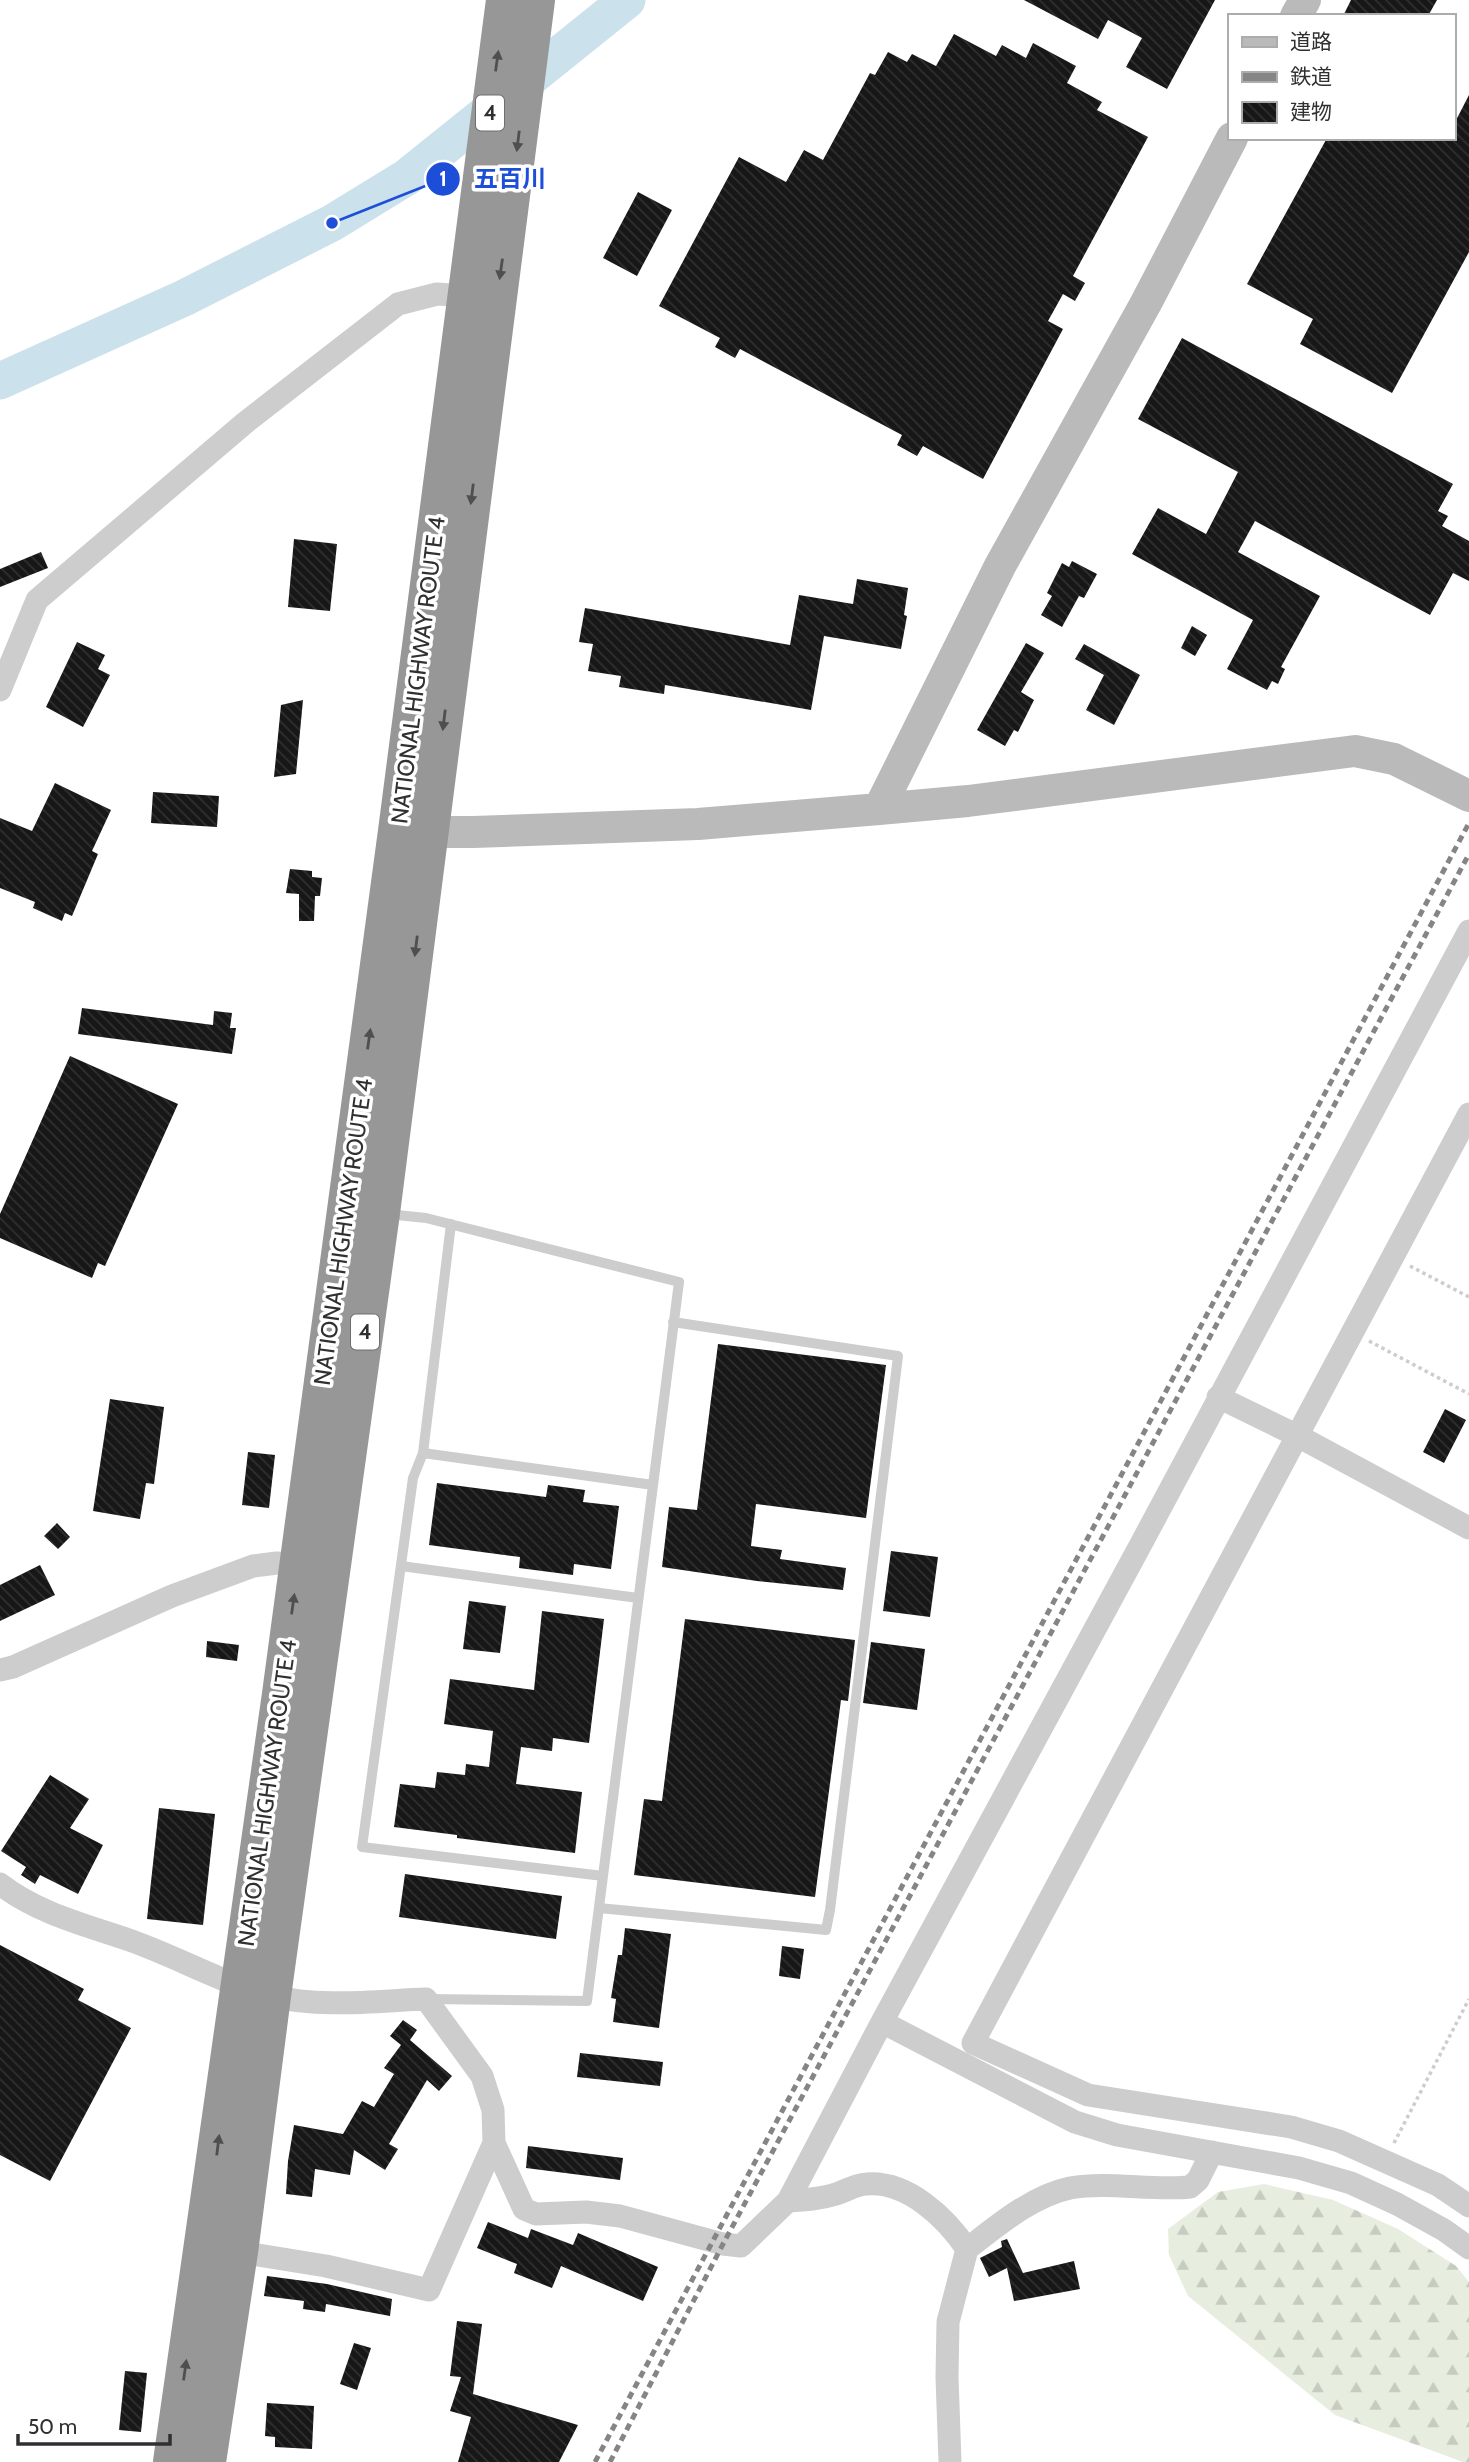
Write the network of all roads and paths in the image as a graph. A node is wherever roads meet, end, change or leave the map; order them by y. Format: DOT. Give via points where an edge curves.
graph roads {
  1 [pos="505,0"];
  2 [pos="536,0"];
  3 [pos="1231,140"];
  4 [pos="466,296"];
  5 [pos="0,690"];
  6 [pos="1469,796"];
  7 [pos="879,809"];
  8 [pos="414,832"];
  9 [pos="1469,930"];
  10 [pos="1469,1114"];
  11 [pos="381,1213"];
  12 [pos="451,1224"];
  13 [pos="1392,1257"];
  14 [pos="1469,1297"];
  15 [pos="673,1322"];
  16 [pos="1352,1332"];
  17 [pos="1469,1394"];
  18 [pos="1218,1397"];
  19 [pos="1297,1436"];
  20 [pos="424,1453"];
  21 [pos="653,1485"];
  22 [pos="1469,1528"];
  23 [pos="299,1565"];
  24 [pos="401,1566"];
  25 [pos="638,1598"];
  26 [pos="0,1670"];
  27 [pos="603,1876"];
  28 [pos="0,1884"];
  29 [pos="599,1908"];
  30 [pos="256,1991"];
  31 [pos="426,1999"];
  32 [pos="1469,1999"];
  33 [pos="882,2022"];
  34 [pos="973,2043"];
  35 [pos="962,2064"];
  36 [pos="494,2143"];
  37 [pos="1212,2151"];
  38 [pos="1385,2159"];
  39 [pos="788,2201"];
  40 [pos="1469,2206"];
  41 [pos="1469,2248"];
  42 [pos="967,2249"];
  43 [pos="239,2252"];
  44 [pos="172,2462"];
  45 [pos="206,2462"];
  46 [pos="950,2462"];
  4 -- 1 [label="highway, NATIONAL HIGHWAY ROUTE 4 / 4, one-way"];
  2 -- 8 [label="highway, NATIONAL HIGHWAY ROUTE 4 / 4, one-way"];
  3 -- 7 [label="street" via="1000,566"];
  4 -- 5 [label="street" via="437,294 398,304 246,422 37,600"];
  4 -- 8 [label="highway, NATIONAL HIGHWAY ROUTE 4 / 4"];
  6 -- 7 [label="street" via="1394,759 1355,751"];
  7 -- 8 [label="street" via="698,824"];
  8 -- 11 [label="highway, NATIONAL HIGHWAY ROUTE 4 / 4, one-way"];
  23 -- 8 [label="highway, NATIONAL HIGHWAY ROUTE 4 / 4, one-way"];
  9 -- 18 [label="street"];
  10 -- 13 [label="street"];
  11 -- 12 [label="lane"];
  11 -- 30 [label="highway, NATIONAL HIGHWAY ROUTE 4 / 4"];
  12 -- 15 [label="lane" via="679,1282"];
  12 -- 20 [label="lane"];
  13 -- 14 [label="path"];
  13 -- 16 [label="street"];
  15 -- 21 [label="lane"];
  15 -- 29 [label="lane" via="898,1356 830,1910 826,1930"];
  16 -- 17 [label="path"];
  16 -- 19 [label="street"];
  18 -- 19 [label="street"];
  18 -- 33 [label="street"];
  19 -- 22 [label="street"];
  19 -- 34 [label="street"];
  20 -- 21 [label="lane"];
  20 -- 24 [label="lane" via="413,1478"];
  21 -- 25 [label="lane"];
  23 -- 26 [label="street" via="253,1566 172,1595"];
  30 -- 23 [label="highway, NATIONAL HIGHWAY ROUTE 4 / 4, one-way"];
  24 -- 25 [label="lane"];
  24 -- 27 [label="lane" via="362,1847"];
  25 -- 27 [label="lane"];
  27 -- 29 [label="lane"];
  28 -- 30 [label="street" via="34,1906"];
  29 -- 31 [label="lane" via="587,2001"];
  30 -- 31 [label="street" via="319,2003"];
  30 -- 43 [label="highway, NATIONAL HIGHWAY ROUTE 4 / 4"];
  44 -- 30 [label="highway, NATIONAL HIGHWAY ROUTE 4 / 4, one-way"];
  31 -- 36 [label="street" via="482,2076 493,2110"];
  32 -- 38 [label="path"];
  33 -- 35 [label="street"];
  33 -- 39 [label="street"];
  34 -- 35 [label="street"];
  34 -- 38 [label="street" via="1088,2095 1291,2127"];
  35 -- 37 [label="street" via="1074,2122 1117,2135"];
  36 -- 39 [label="street" via="524,2209 536,2214 586,2212 620,2217 741,2246"];
  36 -- 43 [label="street" via="429,2290"];
  37 -- 41 [label="street" via="1351,2183 1397,2204"];
  37 -- 42 [label="street" via="1190,2187 1071,2188 1021,2210"];
  38 -- 40 [label="street"];
  39 -- 42 [label="street" via="816,2199 864,2184 885,2184 936,2212"];
  42 -- 46 [label="street" via="948,2322"];
  43 -- 45 [label="highway, NATIONAL HIGHWAY ROUTE 4 / 4"];
}
